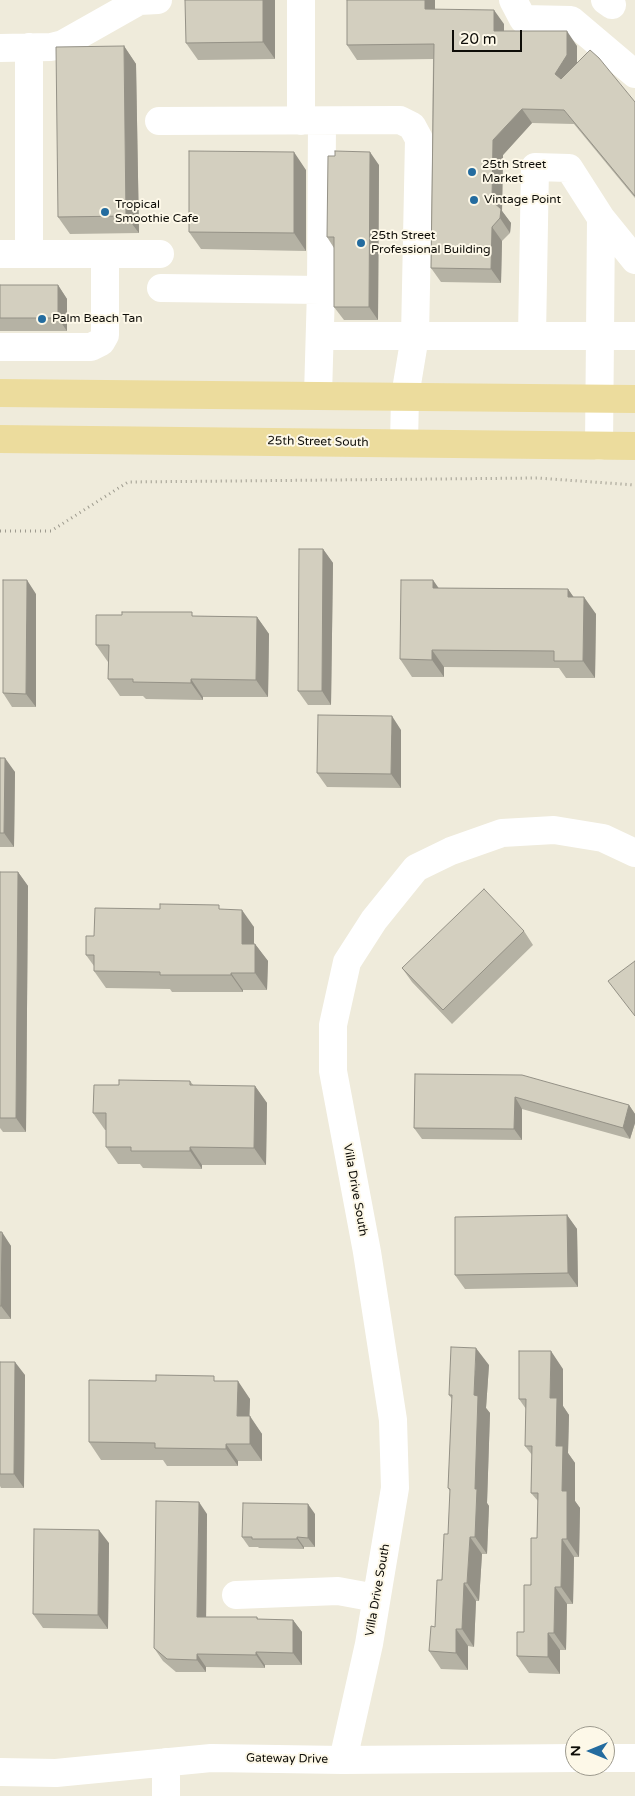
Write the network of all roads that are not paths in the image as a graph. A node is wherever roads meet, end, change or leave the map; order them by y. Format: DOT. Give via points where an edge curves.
graph roads {
  1 [pos="158,0"];
  2 [pos="301,0"];
  3 [pos="513,0"];
  4 [pos="29,47"];
  5 [pos="0,48"];
  6 [pos="635,74"];
  7 [pos="159,121"];
  8 [pos="312,121"];
  9 [pos="601,218"];
  10 [pos="0,254"];
  11 [pos="29,254"];
  12 [pos="105,254"];
  13 [pos="160,254"];
  14 [pos="635,260"];
  15 [pos="161,288"];
  16 [pos="321,290"];
  17 [pos="320,336"];
  18 [pos="415,336"];
  19 [pos="532,336"];
  20 [pos="600,336"];
  21 [pos="635,336"];
  22 [pos="0,347"];
  23 [pos="0,393"];
  24 [pos="318,395"];
  25 [pos="404,396"];
  26 [pos="599,398"];
  27 [pos="635,399"];
  28 [pos="0,439"];
  29 [pos="404,442"];
  30 [pos="599,446"];
  31 [pos="635,446"];
  32 [pos="635,852"];
  33 [pos="236,1595"];
  34 [pos="376,1598"];
  35 [pos="565,1758"];
  36 [pos="615,1758"];
  37 [pos="635,1758"];
  38 [pos="343,1760"];
  39 [pos="166,1762"];
  40 [pos="0,1772"];
  41 [pos="166,1796"];
  1 -- 4 [label="street" via="139,1 63,44"];
  2 -- 8 [label="street"];
  3 -- 6 [label="street" via="523,19 571,20"];
  4 -- 5 [label="street"];
  4 -- 11 [label="street"];
  7 -- 8 [label="street"];
  8 -- 16 [label="street"];
  8 -- 18 [label="street" via="400,120 412,126 419,139"];
  9 -- 14 [label="street"];
  9 -- 19 [label="street" via="570,168 535,167"];
  9 -- 20 [label="street"];
  10 -- 11 [label="street"];
  11 -- 12 [label="street"];
  12 -- 13 [label="street"];
  12 -- 22 [label="street" via="104,335 101,342 91,347"];
  15 -- 16 [label="street"];
  16 -- 17 [label="street"];
  17 -- 18 [label="street"];
  17 -- 24 [label="street"];
  18 -- 19 [label="street"];
  18 -- 25 [label="street"];
  19 -- 20 [label="street"];
  20 -- 21 [label="street"];
  20 -- 26 [label="street"];
  23 -- 24 [label="main road"];
  24 -- 25 [label="main road"];
  25 -- 26 [label="main road"];
  25 -- 29 [label="street"];
  26 -- 27 [label="main road"];
  26 -- 30 [label="street"];
  28 -- 29 [label="main road, 25th Street South"];
  29 -- 30 [label="main road, 25th Street South"];
  30 -- 31 [label="main road, 25th Street South"];
  32 -- 34 [label="street, Villa Drive South" via="603,838 554,830 502,834 451,851 416,868 374,920 347,962 333,1025 333,1071 367,1252 393,1430 395,1488"];
  33 -- 34 [label="street" via="338,1591"];
  34 -- 38 [label="street, Villa Drive South"];
  35 -- 38 [label="street, Gateway Drive"];
  36 -- 37 [label="street"];
  38 -- 39 [label="street, Gateway Drive" via="211,1758"];
  39 -- 40 [label="street, Gateway Drive" via="56,1773"];
  39 -- 41 [label="street"];
}
